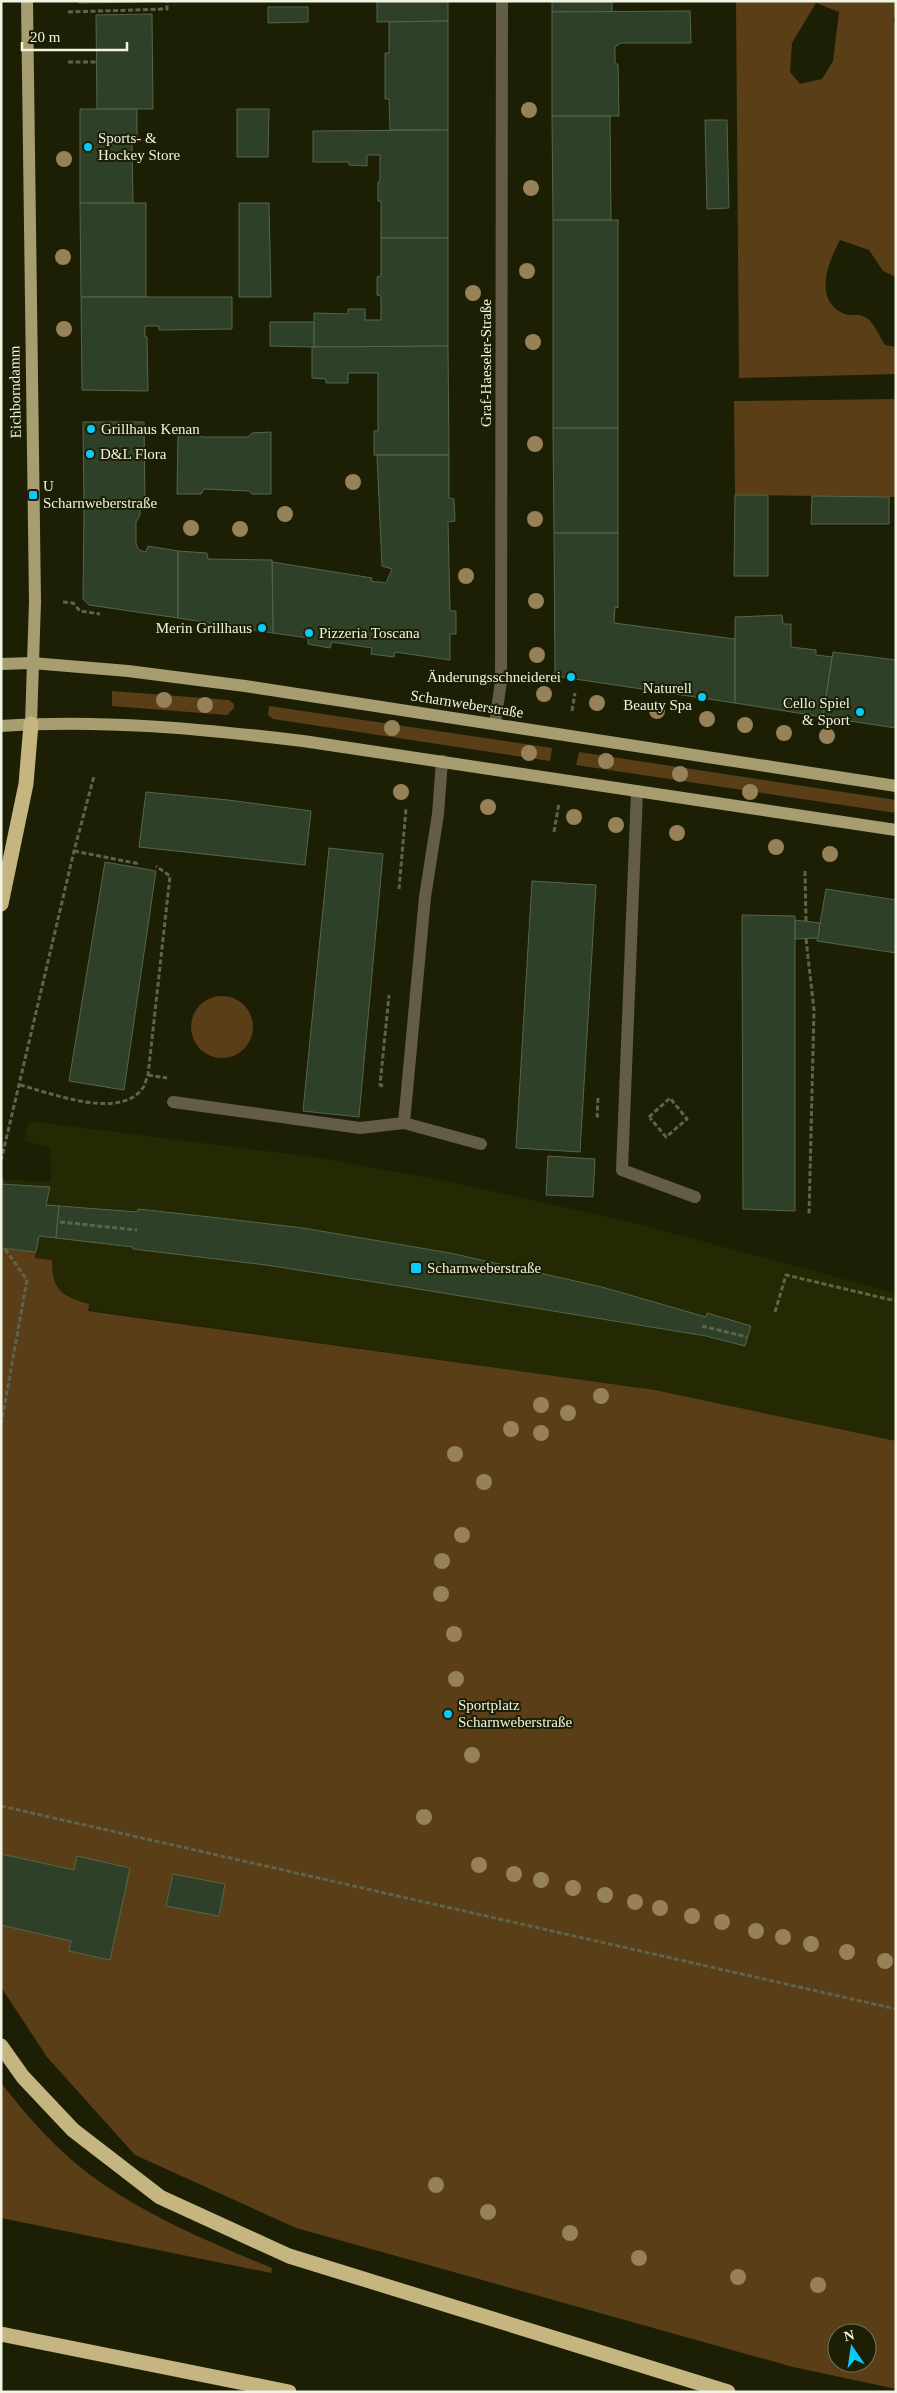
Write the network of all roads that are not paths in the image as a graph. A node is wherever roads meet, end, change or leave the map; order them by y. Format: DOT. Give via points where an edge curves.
graph roads {
  1 [pos="27,1"];
  2 [pos="502,1"];
  3 [pos="32,663"];
  4 [pos="1,664"];
  5 [pos="31,724"];
  6 [pos="495,724"];
  7 [pos="1,726"];
  8 [pos="442,762"];
  9 [pos="896,786"];
  10 [pos="637,790"];
  11 [pos="896,830"];
  12 [pos="1,904"];
  13 [pos="173,1102"];
  14 [pos="404,1123"];
  15 [pos="481,1144"];
  16 [pos="695,1197"];
  17 [pos="1,2046"];
  18 [pos="1,2334"];
  19 [pos="289,2392"];
  20 [pos="728,2392"];
  1 -- 3 [label="main road, Eichborndamm" via="35,602"];
  2 -- 6 [label="street, Graf-Haeseler-Straße" via="501,681"];
  3 -- 4 [label="main road, Scharnweberstraße"];
  3 -- 5 [label="main road"];
  3 -- 6 [label="main road, Scharnweberstraße" via="128,671"];
  5 -- 7 [label="main road"];
  5 -- 8 [label="main road" via="219,731 303,740"];
  5 -- 12 [label="highway" via="25,791"];
  6 -- 9 [label="main road, Scharnweberstraße"];
  8 -- 10 [label="main road"];
  8 -- 14 [label="street"];
  10 -- 11 [label="main road"];
  10 -- 16 [label="street" via="622,1170"];
  13 -- 14 [label="street" via="360,1128"];
  14 -- 15 [label="street"];
  17 -- 20 [label="highway" via="23,2077 73,2130 160,2197 289,2256"];
  18 -- 19 [label="highway"];
}
